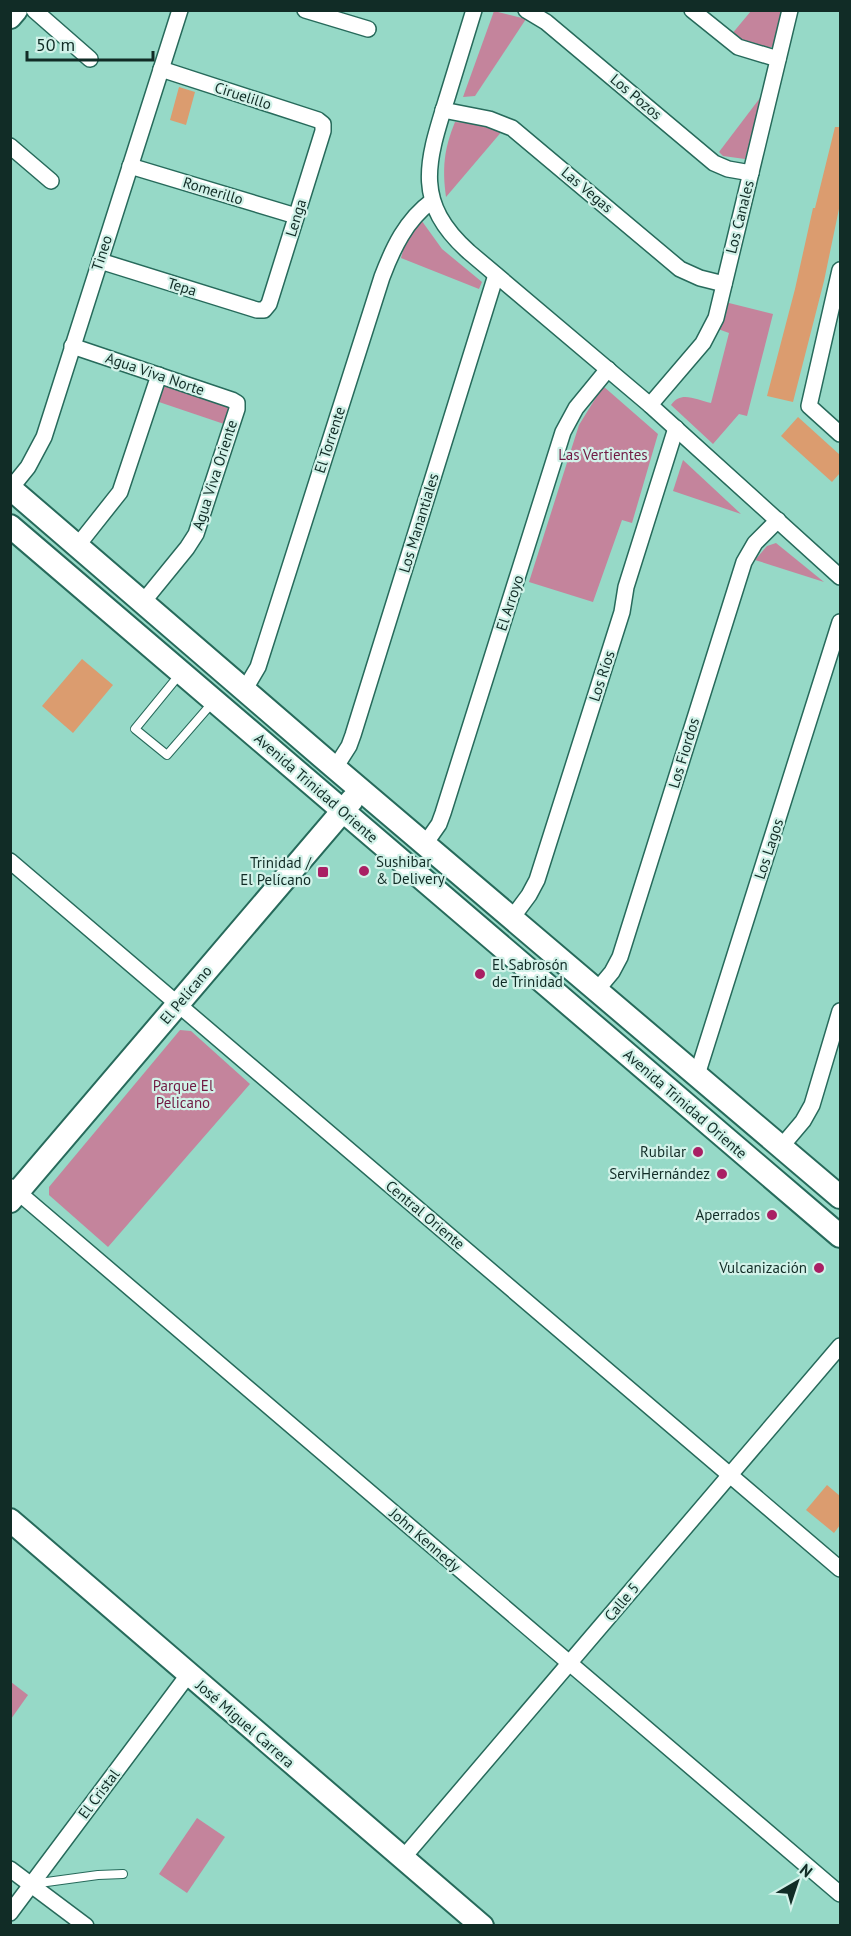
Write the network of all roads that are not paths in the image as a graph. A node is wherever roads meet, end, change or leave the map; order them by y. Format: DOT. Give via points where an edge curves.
graph roads {
  1 [pos="16,10"];
  2 [pos="34,10"];
  3 [pos="180,10"];
  4 [pos="305,10"];
  5 [pos="474,10"];
  6 [pos="526,10"];
  7 [pos="692,10"];
  8 [pos="790,10"];
  9 [pos="10,17"];
  10 [pos="351,17"];
  11 [pos="368,29"];
  12 [pos="778,58"];
  13 [pos="90,59"];
  14 [pos="161,69"];
  15 [pos="443,110"];
  16 [pos="323,124"];
  17 [pos="10,146"];
  18 [pos="130,166"];
  19 [pos="751,173"];
  20 [pos="51,181"];
  21 [pos="432,201"];
  22 [pos="296,216"];
  23 [pos="100,261"];
  24 [pos="840,270"];
  25 [pos="496,275"];
  26 [pos="724,284"];
  27 [pos="837,300"];
  28 [pos="264,310"];
  29 [pos="72,346"];
  30 [pos="608,369"];
  31 [pos="159,375"];
  32 [pos="237,403"];
  33 [pos="650,405"];
  34 [pos="676,428"];
  35 [pos="840,434"];
  36 [pos="11,488"];
  37 [pos="778,520"];
  38 [pos="10,526"];
  39 [pos="78,545"];
  40 [pos="840,577"];
  41 [pos="143,602"];
  42 [pos="840,622"];
  43 [pos="181,672"];
  44 [pos="245,689"];
  45 [pos="214,700"];
  46 [pos="335,768"];
  47 [pos="361,789"];
  48 [pos="343,811"];
  49 [pos="425,844"];
  50 [pos="10,861"];
  51 [pos="512,918"];
  52 [pos="597,990"];
  53 [pos="178,1004"];
  54 [pos="840,1011"];
  55 [pos="698,1075"];
  56 [pos="781,1147"];
  57 [pos="13,1193"];
  58 [pos="840,1197"];
  59 [pos="840,1236"];
  60 [pos="840,1346"];
  61 [pos="730,1475"];
  62 [pos="10,1520"];
  63 [pos="840,1569"];
  64 [pos="570,1664"];
  65 [pos="188,1675"];
  66 [pos="403,1858"];
  67 [pos="10,1869"];
  68 [pos="123,1874"];
  69 [pos="32,1884"];
  70 [pos="840,1894"];
  71 [pos="10,1913"];
  72 [pos="86,1926"];
  73 [pos="482,1926"];
  1 -- 9 [label="main road"];
  2 -- 13 [label="street"];
  3 -- 14 [label="street, Tineo"];
  4 -- 10 [label="street"];
  5 -- 15 [label="street"];
  6 -- 19 [label="street, Los Pozos" via="546,22 714,163"];
  7 -- 12 [label="street" via="738,47"];
  8 -- 12 [label="street, Los Canales"];
  10 -- 11 [label="street"];
  12 -- 19 [label="street, Los Canales"];
  14 -- 16 [label="street, Ciruelillo"];
  14 -- 18 [label="street, Tineo"];
  15 -- 21 [label="street" via="429,157"];
  15 -- 26 [label="street, Las Vegas" via="512,128 680,269"];
  16 -- 22 [label="street, Lenga"];
  17 -- 20 [label="street"];
  18 -- 22 [label="street, Romerillo"];
  18 -- 23 [label="street, Tineo"];
  19 -- 26 [label="street, Los Canales"];
  21 -- 25 [label="street" via="457,241"];
  21 -- 44 [label="street, El Torrente" via="409,223 382,277 258,667"];
  22 -- 28 [label="street, Lenga"];
  23 -- 28 [label="street, Tepa"];
  23 -- 29 [label="street, Tineo"];
  24 -- 27 [label="street"];
  25 -- 30 [label="street"];
  25 -- 46 [label="street, Los Manantiales" via="353,735"];
  26 -- 33 [label="street, Los Canales" via="712,329"];
  27 -- 35 [label="street" via="809,406"];
  29 -- 31 [label="street, Agua Viva Norte"];
  29 -- 36 [label="street, Tineo" via="40,446"];
  30 -- 33 [label="street"];
  30 -- 49 [label="street, El Arroyo" via="576,408 563,432 443,813"];
  31 -- 32 [label="street, Agua Viva Norte"];
  31 -- 39 [label="street" via="120,492"];
  32 -- 41 [label="street, Agua Viva Oriente" via="196,534"];
  33 -- 34 [label="street"];
  34 -- 37 [label="street"];
  34 -- 51 [label="street, Los Ríos" via="537,880"];
  36 -- 39 [label="main road, Avenida Trinidad Oriente"];
  37 -- 40 [label="street"];
  37 -- 52 [label="street, Los Fiordos" via="755,543 744,562 620,957"];
  38 -- 43 [label="main road, Avenida Trinidad Oriente"];
  39 -- 41 [label="main road, Avenida Trinidad Oriente"];
  41 -- 44 [label="main road, Avenida Trinidad Oriente"];
  42 -- 55 [label="street, Los Lagos"];
  43 -- 45 [label="main road, Avenida Trinidad Oriente"];
  43 -- 45 [label="lane" via="135,729 167,755"];
  44 -- 46 [label="main road, Avenida Trinidad Oriente"];
  45 -- 48 [label="main road, Avenida Trinidad Oriente"];
  46 -- 47 [label="main road, Avenida Trinidad Oriente"];
  47 -- 48 [label="main road, El Pelícano"];
  47 -- 49 [label="main road, Avenida Trinidad Oriente"];
  48 -- 53 [label="main road, El Pelícano"];
  48 -- 59 [label="main road, Avenida Trinidad Oriente"];
  49 -- 51 [label="main road, Avenida Trinidad Oriente"];
  50 -- 53 [label="street, Central Oriente"];
  51 -- 52 [label="main road, Avenida Trinidad Oriente"];
  52 -- 55 [label="main road, Avenida Trinidad Oriente"];
  53 -- 57 [label="main road, El Pelícano"];
  53 -- 61 [label="street, Central Oriente"];
  54 -- 56 [label="street" via="812,1105"];
  55 -- 56 [label="main road, Avenida Trinidad Oriente"];
  56 -- 58 [label="main road, Avenida Trinidad Oriente"];
  57 -- 64 [label="street, John Kennedy"];
  60 -- 61 [label="street, Calle 5"];
  61 -- 63 [label="street, Central Oriente"];
  61 -- 64 [label="street, Calle 5"];
  62 -- 65 [label="main road, José Miguel Carrera"];
  64 -- 66 [label="street, Calle 5"];
  64 -- 70 [label="street, John Kennedy"];
  65 -- 66 [label="main road, José Miguel Carrera"];
  65 -- 69 [label="street, El Cristal"];
  66 -- 73 [label="main road, José Miguel Carrera"];
  67 -- 69 [label="street"];
  68 -- 69 [label="lane"];
  69 -- 71 [label="street, El Cristal"];
  69 -- 72 [label="street"];
}
